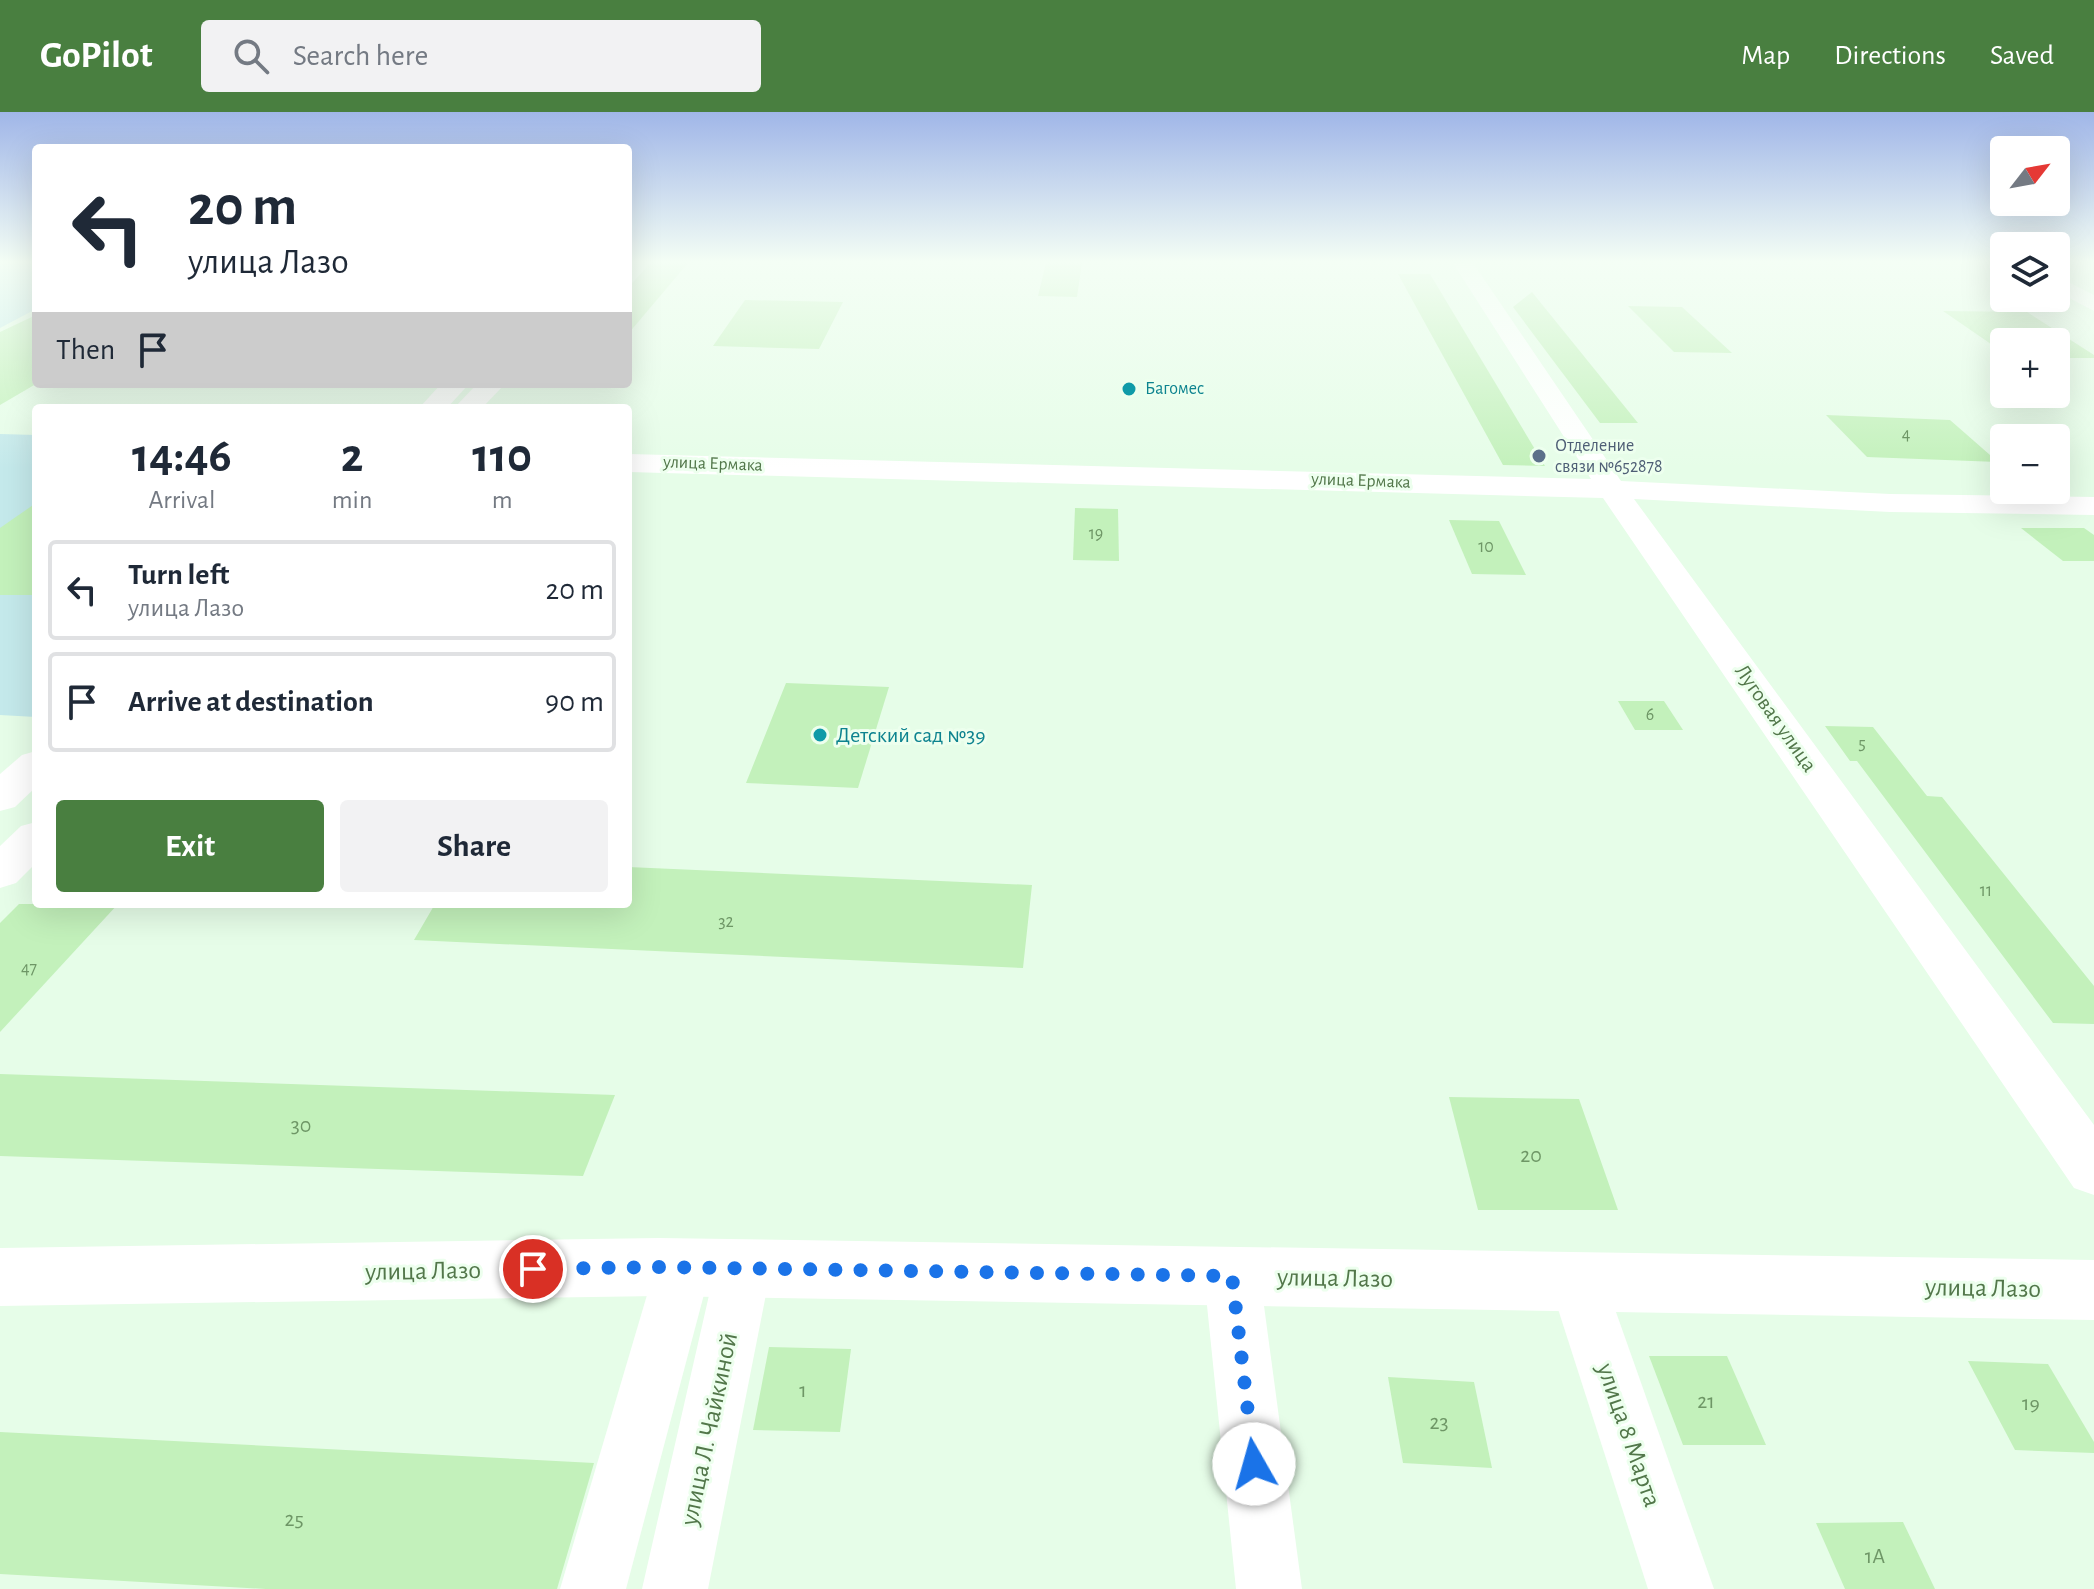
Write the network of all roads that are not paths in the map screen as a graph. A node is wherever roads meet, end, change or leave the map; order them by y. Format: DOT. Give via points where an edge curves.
graph roads {
  1 [pos="1508,332"];
  2 [pos="452,388"];
  3 [pos="488,388"];
  4 [pos="436,404"];
  5 [pos="471,404"];
  6 [pos="632,463"];
  7 [pos="1612,489"];
  8 [pos="2094,506"];
  9 [pos="32,768"];
  10 [pos="0,797"];
  11 [pos="32,841"];
  12 [pos="0,872"];
  13 [pos="2094,1170"];
  14 [pos="683,1268"];
  15 [pos="743,1269"];
  16 [pos="1232,1276"];
  17 [pos="0,1277"];
  18 [pos="1577,1281"];
  19 [pos="2094,1290"];
  20 [pos="593,1589"];
  21 [pos="675,1589"];
  22 [pos="1269,1589"];
  23 [pos="1681,1589"];
  1 -- 7 [label="street, Луговая улица"];
  2 -- 4 [label="street"];
  3 -- 5 [label="street"];
  6 -- 7 [label="street, улица Ермака"];
  7 -- 8 [label="street, улица Ермака" via="1890,503"];
  7 -- 13 [label="street, Луговая улица"];
  9 -- 10 [label="street"];
  11 -- 12 [label="street"];
  14 -- 15 [label="street, улица Лазо"];
  14 -- 17 [label="street, улица Лазо"];
  14 -- 20 [label="street"];
  15 -- 16 [label="street, улица Лазо"];
  15 -- 21 [label="street, улица Л. Чайкиной"];
  16 -- 18 [label="street, улица Лазо"];
  16 -- 22 [label="street"];
  18 -- 19 [label="street, улица Лазо"];
  18 -- 23 [label="street, улица 8 Марта"];
}
